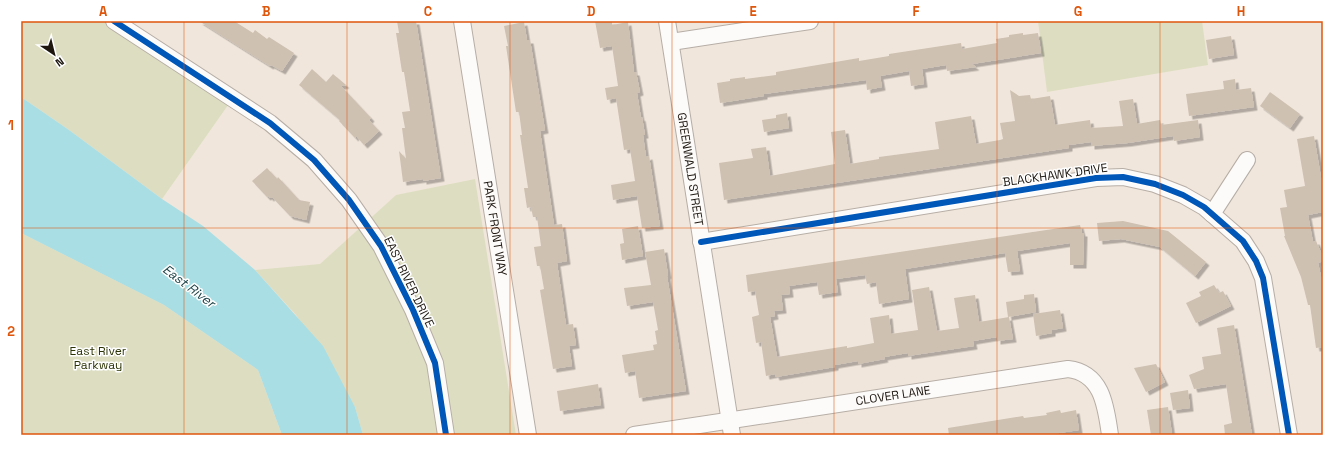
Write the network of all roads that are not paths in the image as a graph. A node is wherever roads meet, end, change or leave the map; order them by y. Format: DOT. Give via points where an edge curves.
graph roads {
  1 [pos="114,21"];
  2 [pos="462,21"];
  3 [pos="667,21"];
  4 [pos="810,21"];
  5 [pos="671,42"];
  6 [pos="1247,160"];
  7 [pos="1212,214"];
  8 [pos="702,242"];
  9 [pos="731,428"];
  10 [pos="446,435"];
  11 [pos="528,435"];
  12 [pos="634,435"];
  13 [pos="1110,435"];
  14 [pos="1289,435"];
  1 -- 10 [label="street, EAST RIVER DRIVE" via="270,123 314,160 350,200 382,246 422,330 435,363"];
  2 -- 11 [label="street, PARK FRONT WAY"];
  3 -- 5 [label="street, GREENWALD STREET"];
  4 -- 5 [label="street"];
  5 -- 8 [label="street, GREENWALD STREET"];
  6 -- 7 [label="street"];
  7 -- 8 [label="street, BLACKHAWK DRIVE" via="1183,195 1155,184 1123,177 1096,178"];
  7 -- 14 [label="street, BLACKHAWK DRIVE" via="1243,241 1263,278"];
  8 -- 9 [label="street, GREENWALD STREET"];
  9 -- 12 [label="street, CLOVER LANE"];
  9 -- 13 [label="street, CLOVER LANE" via="1068,369 1086,375 1100,390 1105,402"];
}
